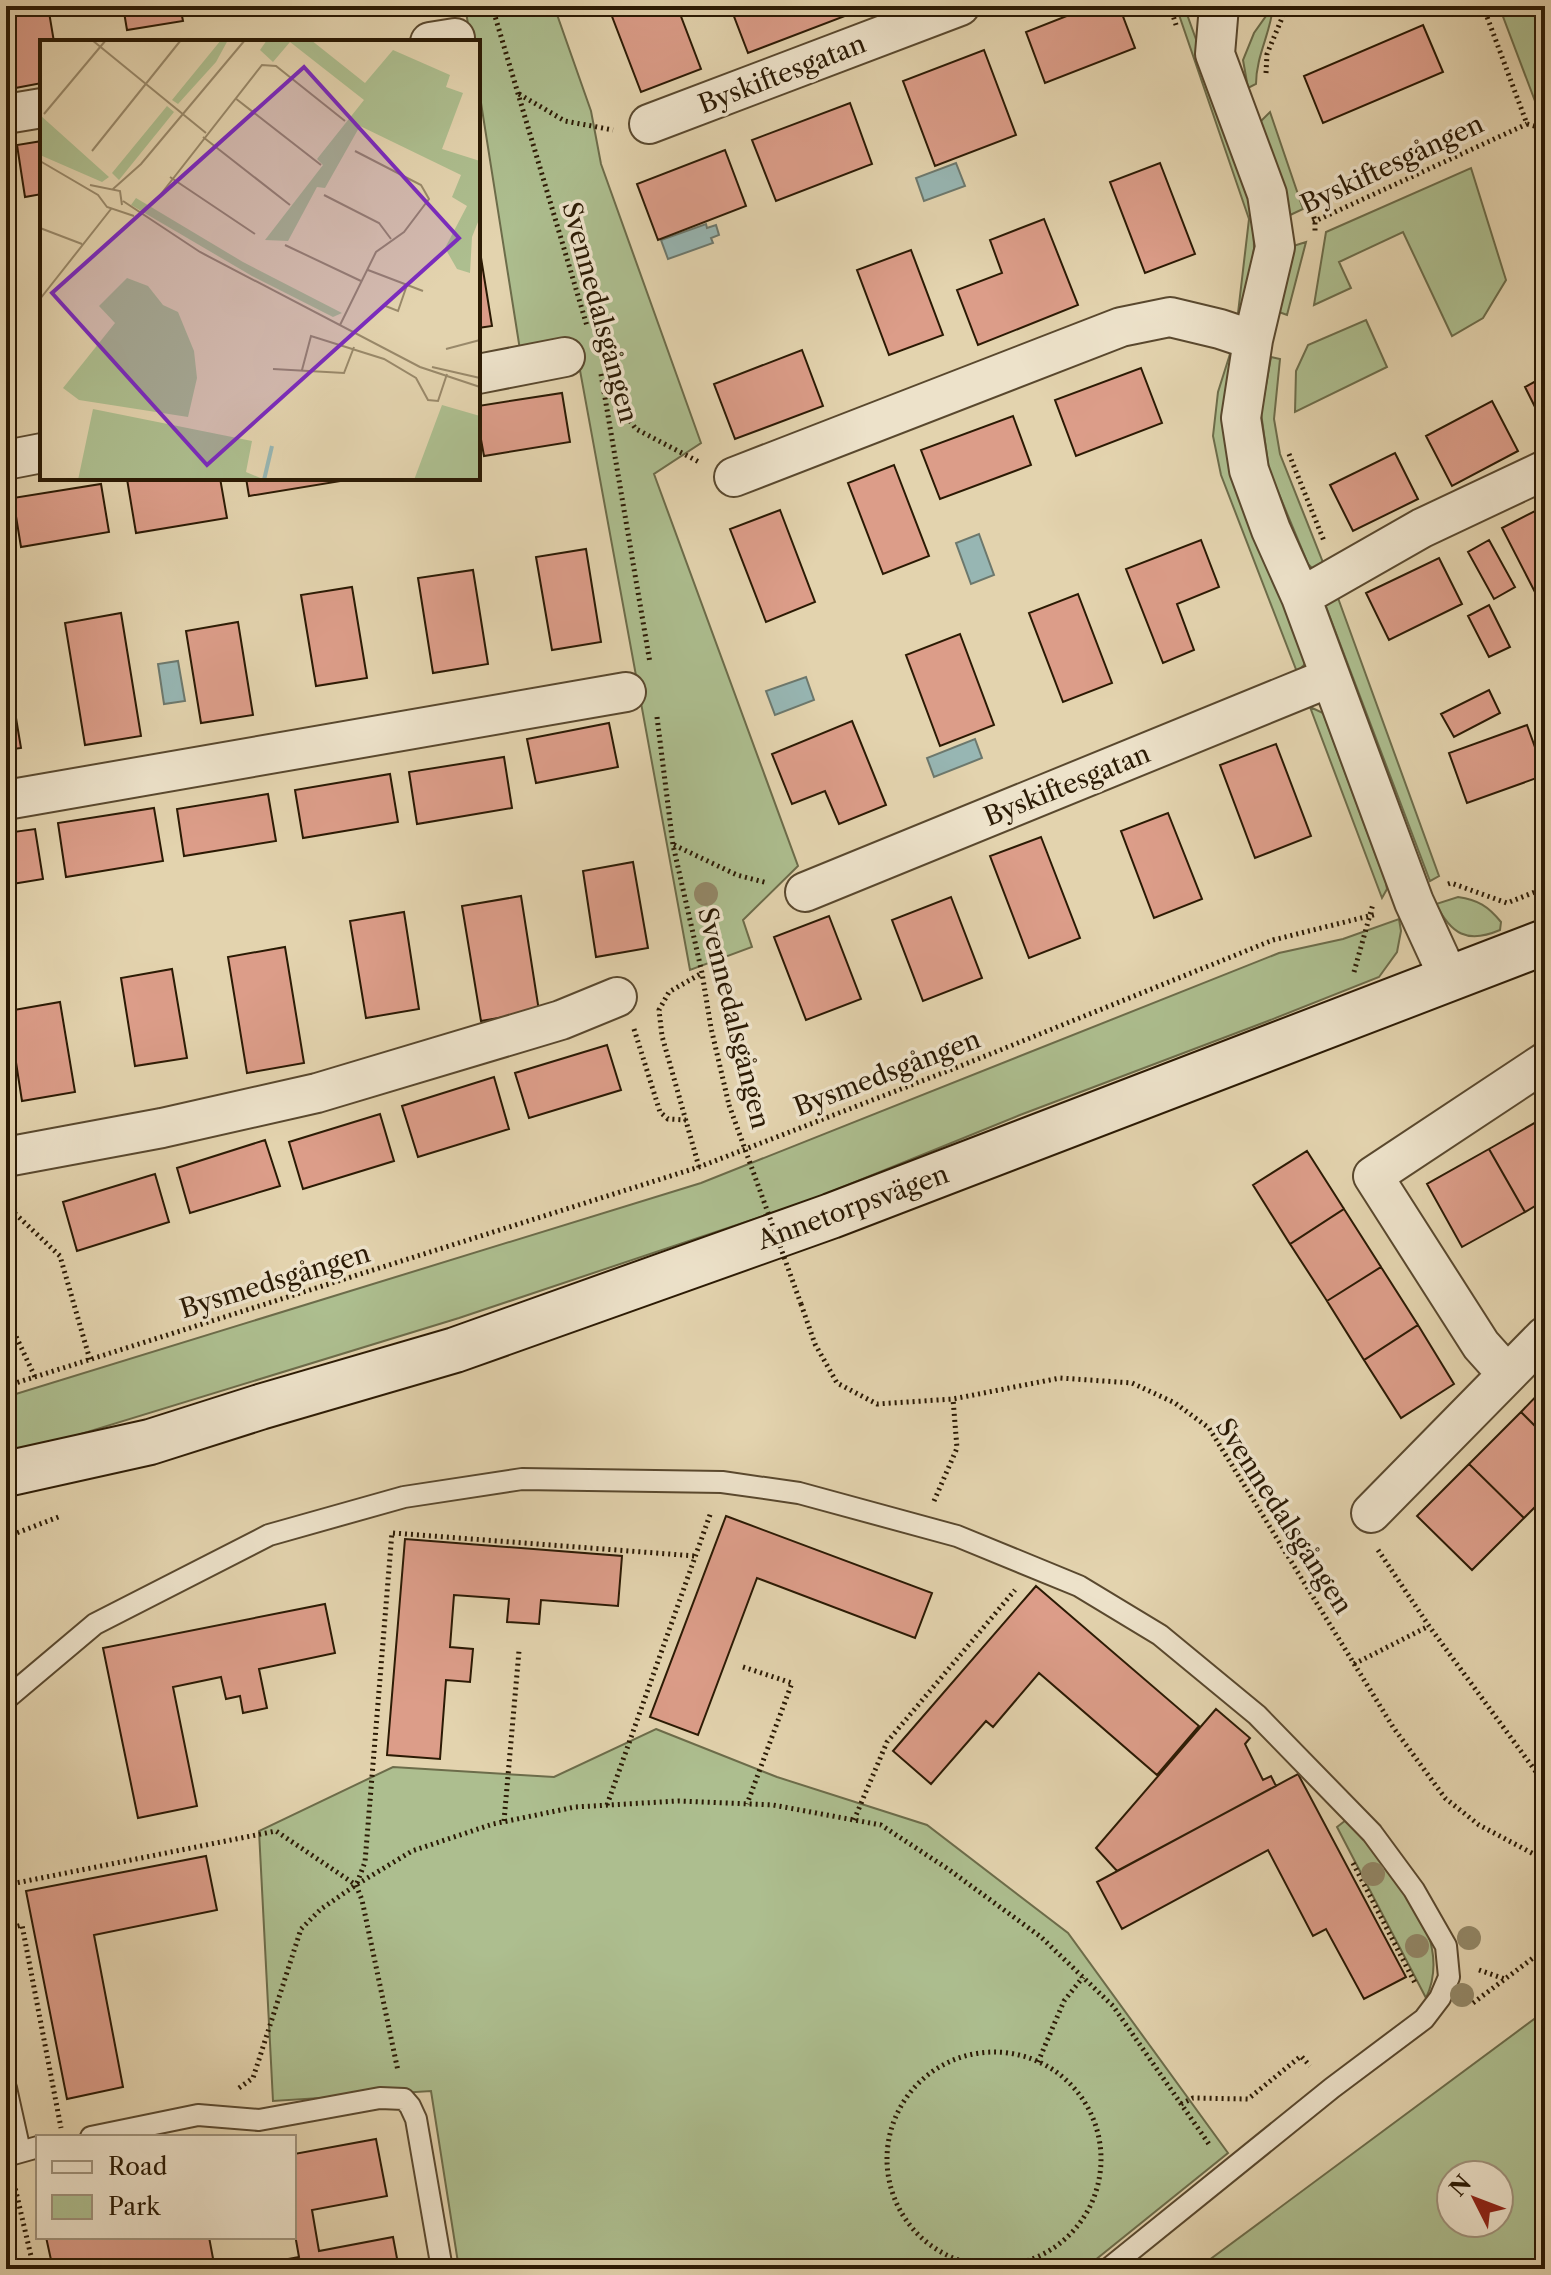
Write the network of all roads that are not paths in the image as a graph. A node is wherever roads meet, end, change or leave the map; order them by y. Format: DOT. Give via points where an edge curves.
graph roads {
  1 [pos="960,6"];
  2 [pos="1219,6"];
  3 [pos="40,108"];
  4 [pos="6,114"];
  5 [pos="649,124"];
  6 [pos="1253,340"];
  7 [pos="584,353"];
  8 [pos="480,374"];
  9 [pos="40,453"];
  10 [pos="6,460"];
  11 [pos="1545,470"];
  12 [pos="734,477"];
  13 [pos="1301,597"];
  14 [pos="1329,678"];
  15 [pos="644,689"];
  16 [pos="6,800"];
  17 [pos="805,892"];
  18 [pos="1545,942"];
  19 [pos="1449,978"];
  20 [pos="617,997"];
  21 [pos="1545,1062"];
  22 [pos="6,1157"];
  23 [pos="1545,1336"];
  24 [pos="1507,1374"];
  25 [pos="150,1442"];
  26 [pos="6,1474"];
  27 [pos="6,1507"];
  28 [pos="1371,1513"];
  29 [pos="6,1699"];
  30 [pos="6,2088"];
  31 [pos="101,2135"];
  32 [pos="18,2152"];
  33 [pos="442,2269"];
  34 [pos="1108,2269"];
  1 -- 5 [label="street, Byskiftesgatan"];
  2 -- 6 [label="street" via="1215,54 1267,194 1275,247"];
  3 -- 4 [label="street"];
  6 -- 12 [label="street" via="1170,317 1121,327"];
  6 -- 13 [label="street" via="1241,418 1249,470"];
  7 -- 8 [label="street"];
  9 -- 10 [label="street"];
  11 -- 13 [label="street" via="1422,528"];
  13 -- 14 [label="street"];
  14 -- 17 [label="street, Byskiftesgatan"];
  14 -- 19 [label="street" via="1414,902"];
  15 -- 16 [label="street"];
  18 -- 19 [label="main road, Annetorpsvägen"];
  19 -- 25 [label="main road, Annetorpsvägen" via="801,1227 455,1350"];
  20 -- 22 [label="street" via="561,1020 317,1093"];
  21 -- 24 [label="street" via="1373,1176 1481,1345"];
  23 -- 24 [label="street"];
  24 -- 28 [label="street"];
  25 -- 26 [label="main road, Annetorpsvägen"];
  25 -- 27 [label="main road, Annetorpsvägen"];
  29 -- 34 [label="lane" via="95,1624 269,1535 395,1499 522,1479 722,1482 799,1493 957,1536 1079,1586 1160,1635 1257,1715 1372,1833 1446,1946 1449,1977 1427,2016"];
  30 -- 32 [label="lane"];
  31 -- 33 [label="lane" via="198,2115 259,2120 380,2098 404,2099 416,2119"];
}
